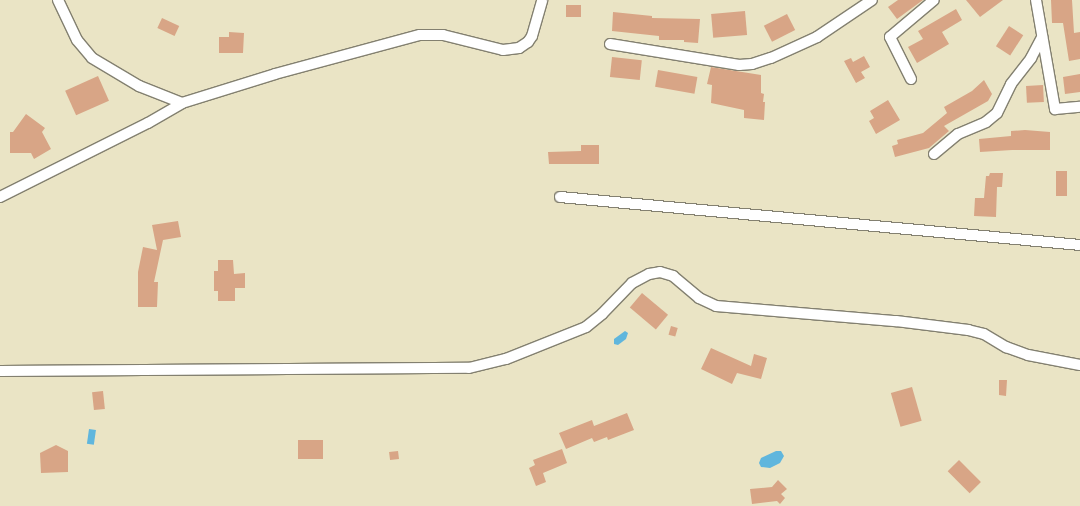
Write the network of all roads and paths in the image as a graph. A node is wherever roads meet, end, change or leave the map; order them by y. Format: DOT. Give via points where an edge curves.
graph roads {
  1 [pos="58,0"];
  2 [pos="542,0"];
  3 [pos="872,0"];
  4 [pos="934,0"];
  5 [pos="1036,0"];
  6 [pos="1042,37"];
  7 [pos="610,44"];
  8 [pos="912,79"];
  9 [pos="182,103"];
  10 [pos="1080,107"];
  11 [pos="934,154"];
  12 [pos="0,197"];
  13 [pos="560,197"];
  14 [pos="1080,245"];
  15 [pos="1080,364"];
  16 [pos="0,371"];
  1 -- 9 [label="street" via="77,40 92,58 139,86"];
  2 -- 9 [label="street" via="530,39 515,49 499,49 443,34 415,36"];
  3 -- 7 [label="street" via="822,34 752,64"];
  4 -- 8 [label="street" via="890,37"];
  5 -- 6 [label="street"];
  6 -- 10 [label="street" via="1055,109"];
  6 -- 11 [label="street" via="1011,84 997,113 986,122 958,134"];
  9 -- 12 [label="street"];
  13 -- 14 [label="street"];
  15 -- 16 [label="street" via="1024,354 984,334 968,330 716,306 699,298 673,276 660,272 632,283 586,327 506,360 475,368"];
}
